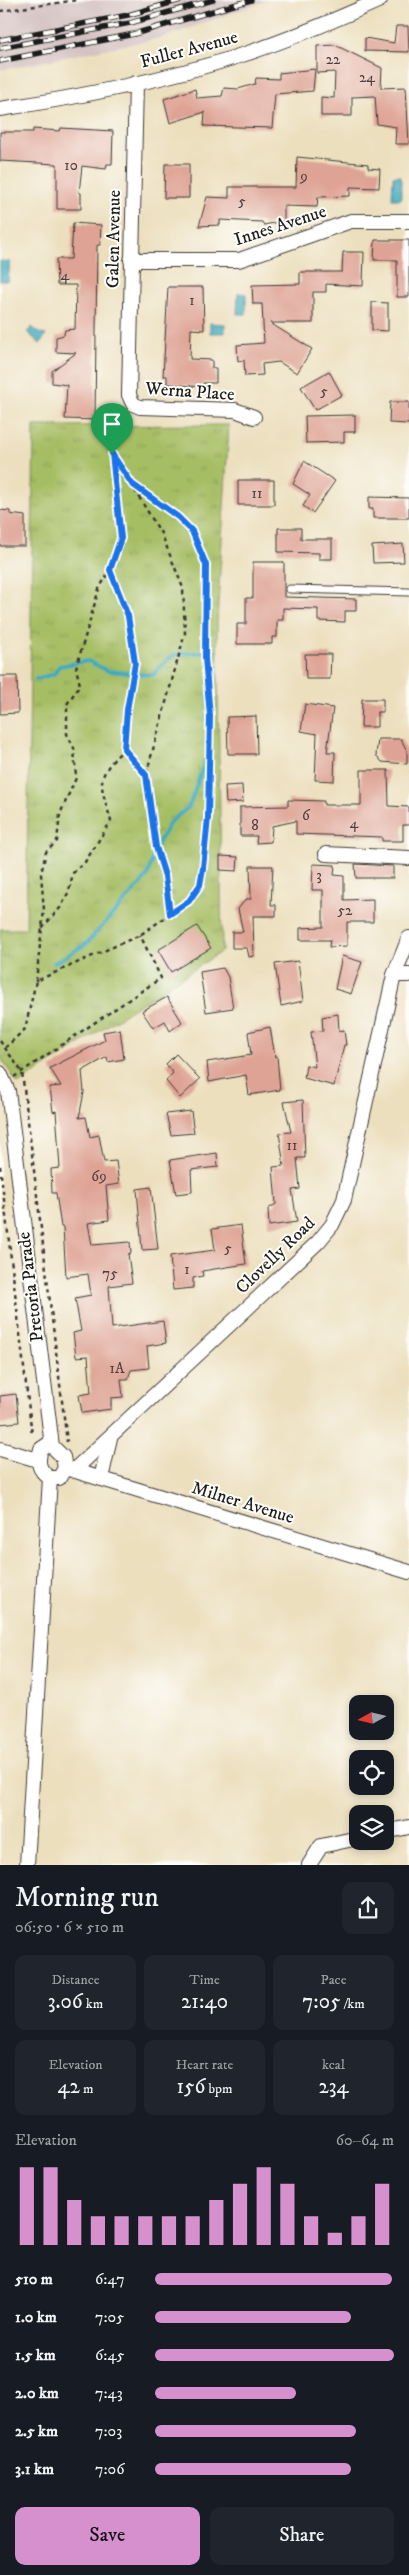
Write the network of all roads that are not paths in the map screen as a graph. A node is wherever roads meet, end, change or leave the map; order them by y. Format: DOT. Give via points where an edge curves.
graph roads {
  1 [pos="380,0"];
  2 [pos="136,83"];
  3 [pos="0,109"];
  4 [pos="409,221"];
  5 [pos="131,260"];
  6 [pos="130,398"];
  7 [pos="254,418"];
  8 [pos="290,589"];
  9 [pos="409,592"];
  10 [pos="326,854"];
  11 [pos="409,858"];
  12 [pos="409,938"];
  13 [pos="409,975"];
  14 [pos="394,976"];
  15 [pos="2,1078"];
  16 [pos="110,1438"];
  17 [pos="52,1446"];
  18 [pos="0,1449"];
  19 [pos="38,1460"];
  20 [pos="70,1469"];
  21 [pos="50,1478"];
  22 [pos="101,1479"];
  23 [pos="409,1572"];
  24 [pos="409,1827"];
  25 [pos="394,1830"];
  26 [pos="349,1839"];
  27 [pos="27,1865"];
  28 [pos="309,1865"];
  1 -- 2 [label="street, Fuller Avenue" via="295,37 242,55"];
  2 -- 3 [label="street, Fuller Avenue"];
  2 -- 5 [label="street, Galen Avenue"];
  4 -- 5 [label="street, Innes Avenue" via="351,221 239,260"];
  5 -- 6 [label="street, Galen Avenue"];
  6 -- 7 [label="street, Werna Place" via="140,407 235,410"];
  8 -- 9 [label="lane"];
  10 -- 11 [label="street"];
  12 -- 14 [label="street, Clovelly Road"];
  13 -- 14 [label="street"];
  14 -- 16 [label="street, Clovelly Road" via="344,1200 332,1225 311,1249"];
  15 -- 17 [label="street, Pretoria Parade" via="11,1115"];
  16 -- 20 [label="street, Clovelly Road"];
  16 -- 22 [label="street"];
  17 -- 19 [label="street" via="41,1449"];
  17 -- 20 [label="street"];
  18 -- 19 [label="street"];
  19 -- 21 [label="street" via="43,1474"];
  20 -- 21 [label="street" via="59,1478"];
  20 -- 22 [label="street, Milner Avenue"];
  21 -- 27 [label="street"];
  22 -- 23 [label="street, Milner Avenue"];
  24 -- 25 [label="street"];
  26 -- 28 [label="street" via="318,1841"];
}
